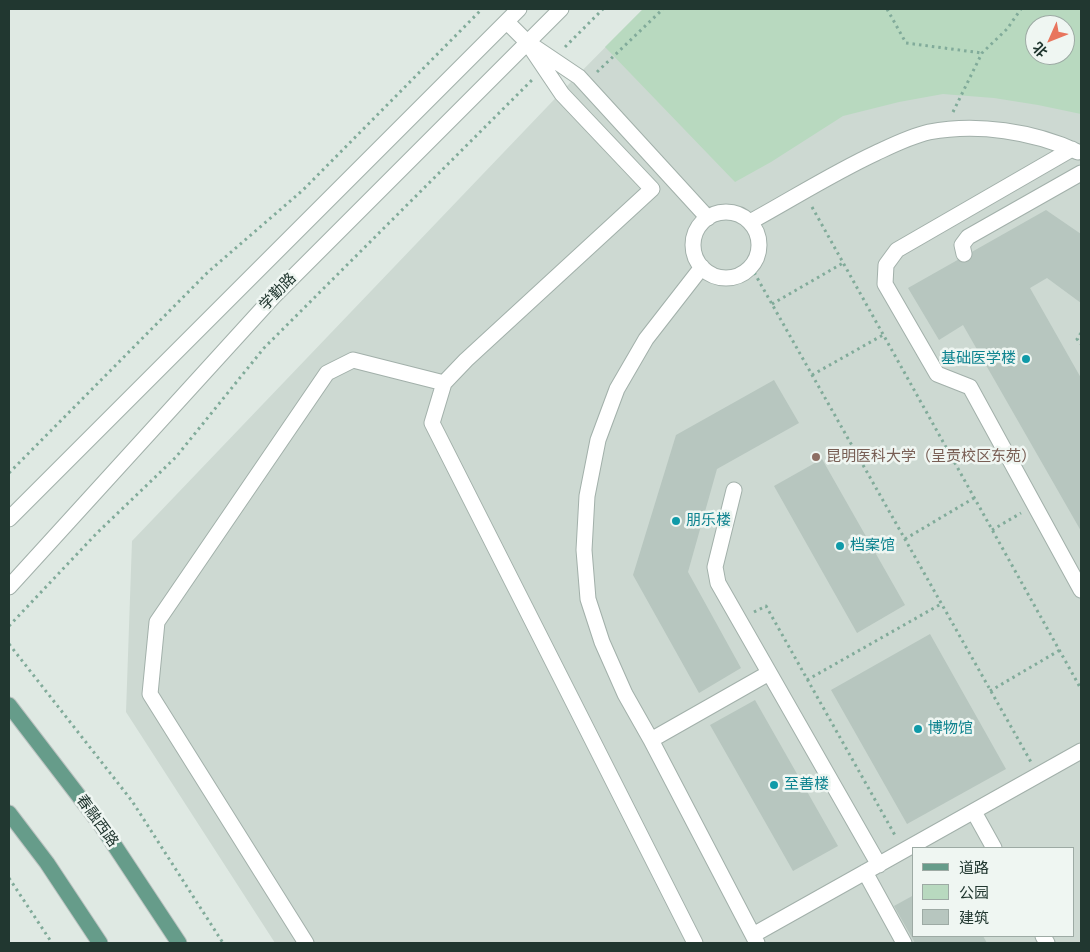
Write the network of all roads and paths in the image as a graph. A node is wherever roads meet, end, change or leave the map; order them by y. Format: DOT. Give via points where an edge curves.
graph roads {
  1 [pos="482,9"];
  2 [pos="519,9"];
  3 [pos="561,9"];
  4 [pos="602,9"];
  5 [pos="663,9"];
  6 [pos="886,9"];
  7 [pos="1021,9"];
  8 [pos="506,22"];
  9 [pos="527,42"];
  10 [pos="982,53"];
  11 [pos="549,64"];
  12 [pos="585,84"];
  13 [pos="943,130"];
  14 [pos="1077,151"];
  15 [pos="1081,173"];
  16 [pos="803,192"];
  17 [pos="708,218"];
  18 [pos="750,222"];
  19 [pos="964,254"];
  20 [pos="843,263"];
  21 [pos="702,267"];
  22 [pos="751,267"];
  23 [pos="772,304"];
  24 [pos="1081,333"];
  25 [pos="883,335"];
  26 [pos="1081,344"];
  27 [pos="812,375"];
  28 [pos="444,383"];
  29 [pos="9,473"];
  30 [pos="734,490"];
  31 [pos="974,498"];
  32 [pos="1034,505"];
  33 [pos="9,520"];
  34 [pos="992,530"];
  35 [pos="905,539"];
  36 [pos="9,587"];
  37 [pos="1081,590"];
  38 [pos="941,604"];
  39 [pos="739,620"];
  40 [pos="9,626"];
  41 [pos="9,644"];
  42 [pos="1060,650"];
  43 [pos="769,673"];
  44 [pos="807,680"];
  45 [pos="1081,688"];
  46 [pos="990,691"];
  47 [pos="9,704"];
  48 [pos="651,740"];
  49 [pos="1081,751"];
  50 [pos="1038,776"];
  51 [pos="974,812"];
  52 [pos="9,813"];
  53 [pos="993,847"];
  54 [pos="904,850"];
  55 [pos="878,865"];
  56 [pos="865,872"];
  57 [pos="9,878"];
  58 [pos="755,939"];
  59 [pos="52,943"];
  60 [pos="100,943"];
  61 [pos="179,943"];
  62 [pos="223,943"];
  63 [pos="306,943"];
  64 [pos="695,943"];
  65 [pos="904,943"];
  1 -- 29 [label="path" via="303,190 208,272"];
  2 -- 8 [label="street, 学勤路"];
  3 -- 9 [label="street, 学勤路"];
  4 -- 11 [label="path"];
  5 -- 12 [label="path"];
  6 -- 10 [label="path" via="906,43"];
  7 -- 10 [label="path" via="1007,29"];
  8 -- 9 [label="street"];
  8 -- 33 [label="street, 学勤路"];
  9 -- 11 [label="street"];
  9 -- 36 [label="street, 学勤路" via="274,296"];
  10 -- 13 [label="path"];
  11 -- 12 [label="street" via="579,77"];
  11 -- 28 [label="street" via="562,94 652,189"];
  11 -- 40 [label="path" via="264,348 176,457 96,534"];
  12 -- 17 [label="street"];
  13 -- 14 [label="street" via="1002,131 1042,138"];
  13 -- 16 [label="street" via="903,140"];
  14 -- 32 [label="street" via="897,250 886,265 885,284 937,374 970,388"];
  15 -- 19 [label="street" via="968,237 962,245"];
  16 -- 18 [label="street"];
  16 -- 20 [label="path"];
  17 -- 18 [label="street" via="730,212"];
  17 -- 21 [label="street" via="700,225 694,241 696,257"];
  18 -- 22 [label="street" via="759,241 759,251"];
  20 -- 23 [label="path"];
  20 -- 25 [label="path"];
  21 -- 22 [label="street" via="720,278 740,275"];
  21 -- 48 [label="street" via="646,339 617,389 598,440 587,496 584,550 588,600 625,694"];
  22 -- 23 [label="path"];
  23 -- 27 [label="path"];
  24 -- 26 [label="path" via="1077,339"];
  25 -- 27 [label="path"];
  25 -- 31 [label="path"];
  27 -- 35 [label="path"];
  28 -- 63 [label="street" via="353,360 327,373 156,622 150,694"];
  28 -- 64 [label="street" via="432,422"];
  30 -- 39 [label="street" via="715,567 718,583"];
  31 -- 34 [label="path"];
  31 -- 35 [label="path"];
  32 -- 34 [label="path"];
  32 -- 37 [label="street"];
  34 -- 42 [label="path"];
  35 -- 38 [label="path"];
  38 -- 44 [label="path"];
  38 -- 46 [label="path"];
  39 -- 43 [label="street"];
  39 -- 44 [label="path" via="766,606"];
  41 -- 62 [label="path" via="132,801"];
  42 -- 45 [label="path"];
  42 -- 46 [label="path"];
  43 -- 48 [label="street"];
  43 -- 55 [label="street"];
  44 -- 54 [label="path"];
  46 -- 50 [label="path"];
  47 -- 61 [label="main road, 春融西路" via="101,824"];
  48 -- 58 [label="street"];
  49 -- 50 [label="street"];
  50 -- 51 [label="street"];
  51 -- 53 [label="street"];
  51 -- 54 [label="street"];
  52 -- 60 [label="main road"];
  54 -- 55 [label="street"];
  55 -- 56 [label="street"];
  56 -- 58 [label="street"];
  56 -- 65 [label="street"];
  57 -- 59 [label="path"];
}
